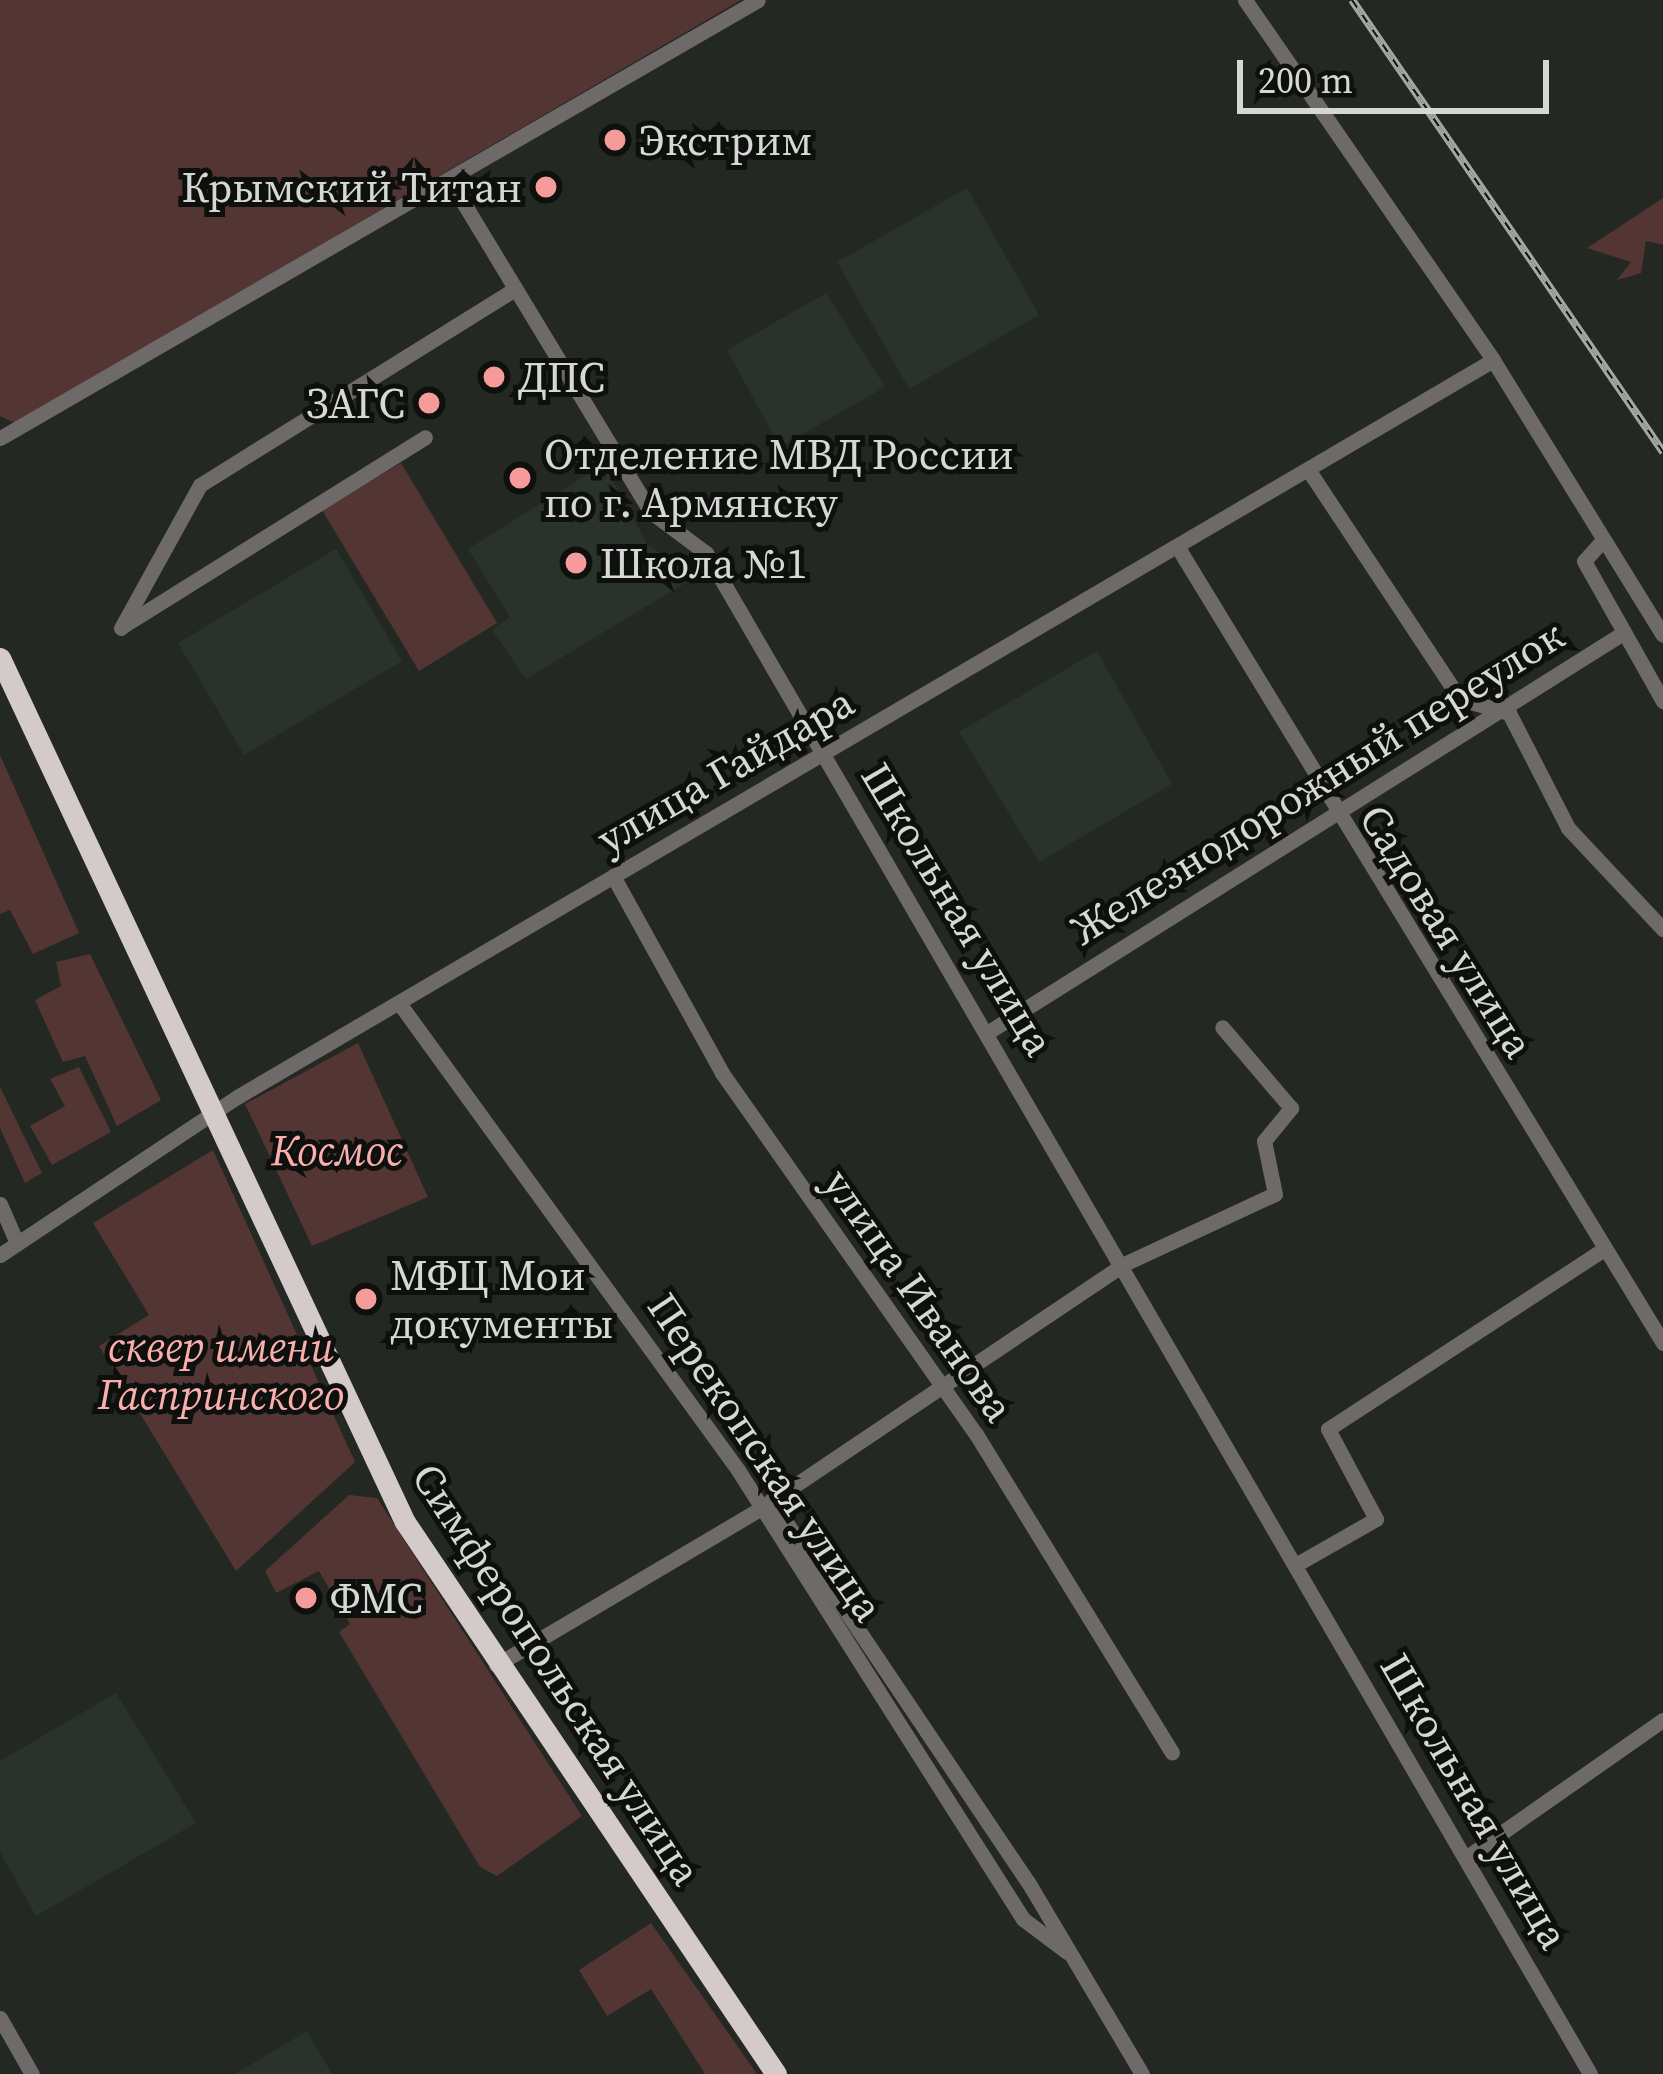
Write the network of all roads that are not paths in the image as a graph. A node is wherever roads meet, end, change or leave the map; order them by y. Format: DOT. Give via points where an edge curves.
graph roads {
  1 [pos="758,0"];
  2 [pos="1245,0"];
  3 [pos="449,178"];
  4 [pos="514,289"];
  5 [pos="1493,360"];
  6 [pos="425,436"];
  7 [pos="3,438"];
  8 [pos="1311,474"];
  9 [pos="1603,539"];
  10 [pos="1180,551"];
  11 [pos="1623,633"];
  12 [pos="1663,635"];
  13 [pos="0,658"];
  14 [pos="0,683"];
  15 [pos="1663,701"];
  16 [pos="1508,713"];
  17 [pos="24,715"];
  18 [pos="823,755"];
  19 [pos="1334,818"];
  20 [pos="613,876"];
  21 [pos="1663,929"];
  22 [pos="399,1003"];
  23 [pos="1222,1027"];
  24 [pos="990,1030"];
  25 [pos="212,1113"];
  26 [pos="0,1204"];
  27 [pos="17,1243"];
  28 [pos="1603,1250"];
  29 [pos="0,1255"];
  30 [pos="1124,1264"];
  31 [pos="1663,1343"];
  32 [pos="938,1386"];
  33 [pos="766,1504"];
  34 [pos="1297,1564"];
  35 [pos="496,1665"];
  36 [pos="1663,1720"];
  37 [pos="1172,1753"];
  38 [pos="1467,1857"];
  39 [pos="1067,1952"];
  40 [pos="0,2018"];
  41 [pos="32,2074"];
  42 [pos="776,2074"];
  43 [pos="1142,2074"];
  44 [pos="1590,2074"];
  1 -- 3 [label="street"];
  2 -- 5 [label="street"];
  3 -- 4 [label="street, Школьная улица"];
  3 -- 7 [label="street"];
  4 -- 6 [label="street" via="200,485 121,628"];
  4 -- 18 [label="street, Школьная улица" via="651,512 706,553"];
  5 -- 8 [label="street, улица Гайдара"];
  5 -- 9 [label="street"];
  8 -- 10 [label="street, улица Гайдара"];
  8 -- 16 [label="street" via="1460,699"];
  9 -- 11 [label="street" via="1584,561"];
  9 -- 12 [label="street"];
  10 -- 18 [label="street, улица Гайдара"];
  10 -- 19 [label="street, Садовая улица"];
  11 -- 15 [label="street"];
  11 -- 16 [label="street, Железнодорожный переулок" via="1543,677"];
  13 -- 17 [label="highway, Симферопольская улица"];
  14 -- 17 [label="highway, Симферопольская улица"];
  16 -- 19 [label="street, Железнодорожный переулок"];
  16 -- 21 [label="street" via="1568,828"];
  17 -- 25 [label="highway, Симферопольская улица"];
  18 -- 20 [label="street, улица Гайдара"];
  18 -- 24 [label="street, Школьная улица"];
  19 -- 24 [label="street, Железнодорожный переулок"];
  19 -- 28 [label="street, Садовая улица"];
  20 -- 22 [label="street, улица Гайдара"];
  20 -- 32 [label="street, улица Иванова" via="722,1073"];
  22 -- 25 [label="street, улица Гайдара"];
  22 -- 33 [label="street, Перекопская улица"];
  23 -- 30 [label="street" via="1291,1108 1264,1141 1275,1194"];
  24 -- 30 [label="street, Школьная улица"];
  25 -- 27 [label="street, улица Гайдара"];
  25 -- 35 [label="highway, Симферопольская улица" via="388,1491"];
  26 -- 27 [label="street"];
  27 -- 29 [label="street, улица Гайдара"];
  28 -- 31 [label="street, Садовая улица"];
  28 -- 34 [label="street" via="1328,1429 1376,1519"];
  30 -- 32 [label="street"];
  30 -- 34 [label="street, Школьная улица"];
  32 -- 33 [label="street"];
  32 -- 37 [label="street, улица Иванова"];
  33 -- 35 [label="street"];
  33 -- 39 [label="street, Перекопская улица"];
  33 -- 39 [label="street, Перекопская улица" via="1023,1919"];
  34 -- 38 [label="street, Школьная улица"];
  35 -- 42 [label="highway, Симферопольская улица"];
  36 -- 38 [label="street"];
  38 -- 44 [label="street, Школьная улица"];
  39 -- 43 [label="street, Перекопская улица"];
  40 -- 41 [label="street"];
}
